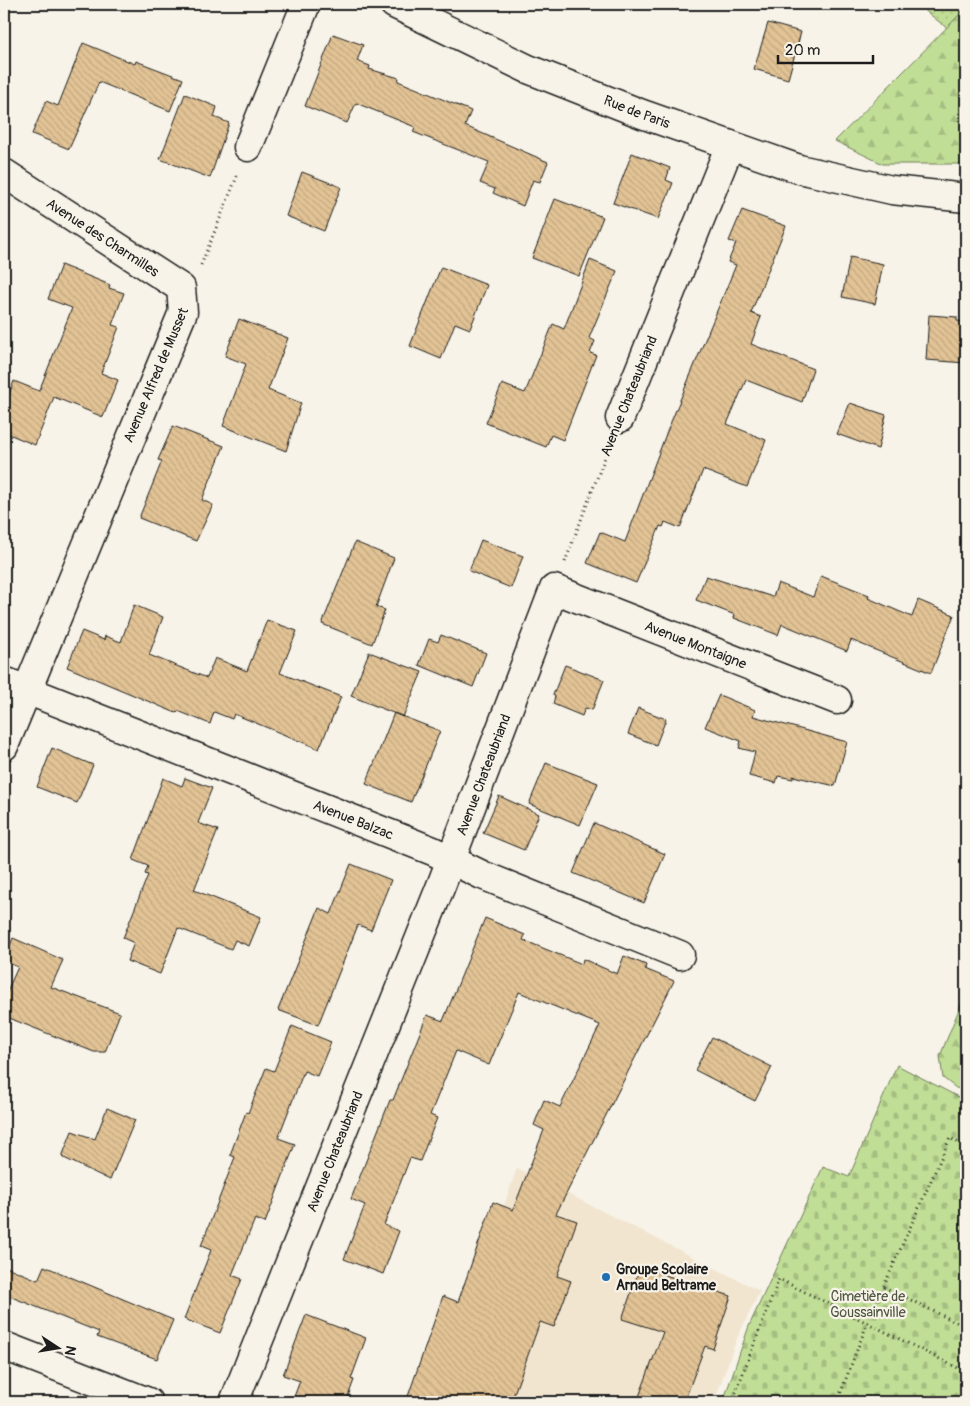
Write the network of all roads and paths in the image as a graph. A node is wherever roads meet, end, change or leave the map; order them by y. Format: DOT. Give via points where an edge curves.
graph roads {
  1 [pos="306,4"];
  2 [pos="394,4"];
  3 [pos="730,145"];
  4 [pos="248,147"];
  5 [pos="4,173"];
  6 [pos="966,198"];
  7 [pos="201,266"];
  8 [pos="182,312"];
  9 [pos="620,418"];
  10 [pos="554,589"];
  11 [pos="15,685"];
  12 [pos="837,700"];
  13 [pos="4,746"];
  14 [pos="451,859"];
  15 [pos="680,955"];
  16 [pos="966,1147"];
  17 [pos="884,1287"];
  18 [pos="868,1324"];
  19 [pos="966,1328"];
  20 [pos="4,1346"];
  21 [pos="966,1372"];
  22 [pos="148,1402"];
  23 [pos="234,1402"];
  24 [pos="732,1402"];
  25 [pos="837,1402"];
  1 -- 4 [label="street"];
  2 -- 3 [label="street, Rue de Paris" via="528,69"];
  3 -- 6 [label="street, Rue de Paris" via="798,169 892,190"];
  3 -- 9 [label="street, Avenue Chateaubriand"];
  4 -- 7 [label="path"];
  5 -- 8 [label="street, Avenue des Charmilles" via="181,288"];
  8 -- 11 [label="street, Avenue Alfred de Musset"];
  9 -- 10 [label="path, Avenue Chateaubriand"];
  10 -- 12 [label="street, Avenue Montaigne"];
  10 -- 14 [label="street, Avenue Chateaubriand"];
  11 -- 13 [label="street, Avenue Alfred de Musset"];
  11 -- 14 [label="street, Avenue Balzac"];
  14 -- 15 [label="street, Avenue Balzac" via="482,875"];
  14 -- 23 [label="street, Avenue Chateaubriand"];
  16 -- 17 [label="path" via="950,1138"];
  17 -- 18 [label="path"];
  17 -- 19 [label="path"];
  18 -- 21 [label="path"];
  18 -- 24 [label="path" via="779,1279"];
  18 -- 25 [label="path"];
  20 -- 22 [label="street"];
}
